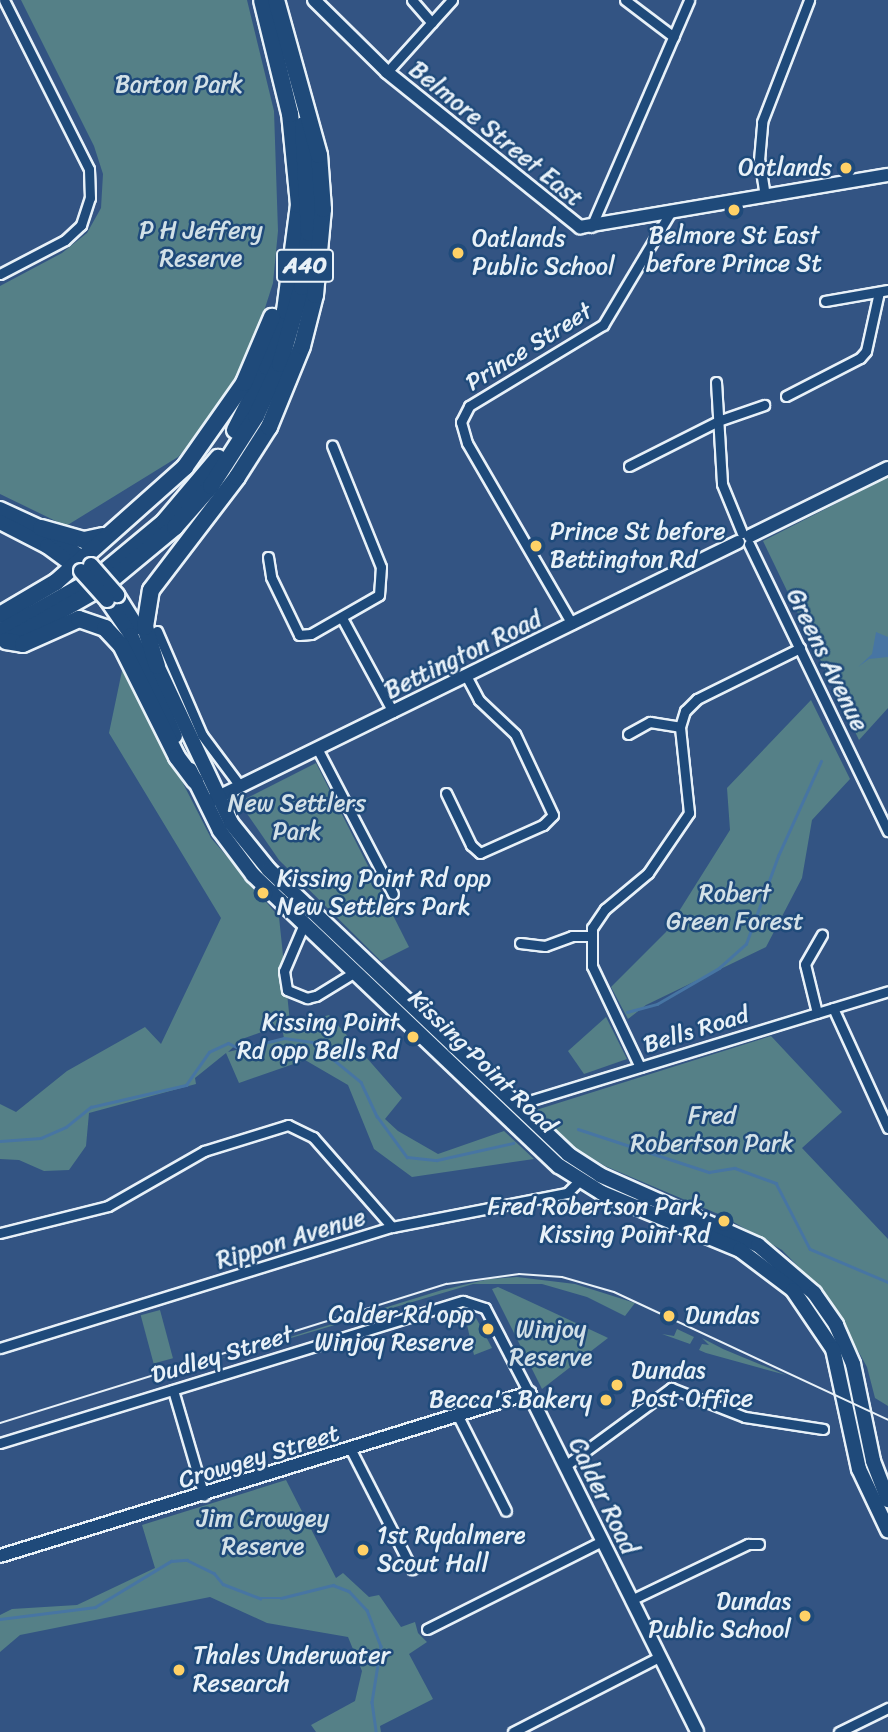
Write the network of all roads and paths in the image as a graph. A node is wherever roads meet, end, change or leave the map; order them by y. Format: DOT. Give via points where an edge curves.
graph roads {
  1 [pos="4,0"];
  2 [pos="262,0"];
  3 [pos="275,0"];
  4 [pos="314,0"];
  5 [pos="412,0"];
  6 [pos="452,0"];
  7 [pos="625,0"];
  8 [pos="689,0"];
  9 [pos="809,0"];
  10 [pos="432,23"];
  11 [pos="674,37"];
  12 [pos="387,72"];
  13 [pos="290,114"];
  14 [pos="888,174"];
  15 [pos="765,196"];
  16 [pos="670,213"];
  17 [pos="591,228"];
  18 [pos="0,274"];
  19 [pos="883,291"];
  20 [pos="825,301"];
  21 [pos="716,382"];
  22 [pos="786,396"];
  23 [pos="764,405"];
  24 [pos="718,421"];
  25 [pos="332,445"];
  26 [pos="629,466"];
  27 [pos="888,468"];
  28 [pos="0,509"];
  29 [pos="0,522"];
  30 [pos="41,528"];
  31 [pos="109,534"];
  32 [pos="745,539"];
  33 [pos="268,557"];
  34 [pos="94,578"];
  35 [pos="0,615"];
  36 [pos="342,618"];
  37 [pos="572,624"];
  38 [pos="157,631"];
  39 [pos="2,639"];
  40 [pos="800,648"];
  41 [pos="157,666"];
  42 [pos="466,676"];
  43 [pos="393,712"];
  44 [pos="680,727"];
  45 [pos="628,734"];
  46 [pos="318,750"];
  47 [pos="195,781"];
  48 [pos="240,786"];
  49 [pos="446,793"];
  50 [pos="211,800"];
  51 [pos="888,831"];
  52 [pos="393,894"];
  53 [pos="304,924"];
  54 [pos="822,935"];
  55 [pos="590,936"];
  56 [pos="520,943"];
  57 [pos="355,972"];
  58 [pos="888,991"];
  59 [pos="833,1008"];
  60 [pos="817,1013"];
  61 [pos="640,1067"];
  62 [pos="516,1105"];
  63 [pos="888,1128"];
  64 [pos="588,1168"];
  65 [pos="580,1181"];
  66 [pos="392,1227"];
  67 [pos="0,1233"];
  68 [pos="456,1303"];
  69 [pos="0,1348"];
  70 [pos="173,1390"];
  71 [pos="529,1393"];
  72 [pos="458,1416"];
  73 [pos="823,1429"];
  74 [pos="0,1443"];
  75 [pos="351,1450"];
  76 [pos="565,1466"];
  77 [pos="204,1496"];
  78 [pos="888,1500"];
  79 [pos="506,1511"];
  80 [pos="888,1530"];
  81 [pos="602,1541"];
  82 [pos="759,1544"];
  83 [pos="0,1556"];
  84 [pos="412,1569"];
  85 [pos="631,1600"];
  86 [pos="427,1629"];
  87 [pos="659,1657"];
  88 [pos="888,1708"];
  89 [pos="513,1732"];
  90 [pos="697,1732"];
  91 [pos="839,1732"];
  1 -- 18 [label="street" via="89,169 90,198 81,225 65,240"];
  2 -- 13 [label="highway, A40"];
  3 -- 34 [label="highway, A40" via="302,121 309,177 307,246 296,313 268,392 228,463 175,527"];
  3 -- 41 [label="highway" via="319,155 322,222 315,295 296,364 269,426 237,477 151,590 145,627"];
  4 -- 12 [label="street, Belmore Street East"];
  5 -- 10 [label="street"];
  6 -- 10 [label="street"];
  7 -- 11 [label="street"];
  8 -- 11 [label="street"];
  9 -- 15 [label="street" via="762,122 759,160"];
  10 -- 12 [label="street"];
  11 -- 17 [label="street"];
  12 -- 17 [label="street, Belmore Street East" via="572,225"];
  13 -- 31 [label="highway" via="291,205 286,259 275,309 258,354 231,405 200,449 166,488"];
  13 -- 34 [label="highway, A40" via="299,205 294,262 267,367 243,418 200,482 164,522"];
  14 -- 15 [label="street, Belmore Street East"];
  15 -- 16 [label="street, Belmore Street East"];
  16 -- 17 [label="street, Belmore Street East"];
  16 -- 37 [label="street, Prince Street" via="611,318 469,406 461,422 467,443"];
  19 -- 20 [label="street"];
  19 -- 22 [label="street" via="860,358"];
  21 -- 24 [label="street, Greens Avenue"];
  23 -- 24 [label="street"];
  24 -- 26 [label="street"];
  24 -- 32 [label="street, Greens Avenue" via="722,484"];
  25 -- 36 [label="street" via="383,579 377,599"];
  27 -- 32 [label="street, Bettington Road"];
  28 -- 30 [label="main road"];
  29 -- 34 [label="main road"];
  30 -- 31 [label="highway" via="84,540"];
  30 -- 34 [label="main road"];
  31 -- 34 [label="highway"];
  32 -- 37 [label="street, Bettington Road"];
  32 -- 40 [label="street, Greens Avenue"];
  33 -- 36 [label="street" via="271,577 295,631 307,635"];
  34 -- 35 [label="highway" via="56,582"];
  34 -- 39 [label="highway, A40"];
  34 -- 41 [label="main road, Kissing Point Road"];
  34 -- 47 [label="main road, Kissing Point Road" via="131,635"];
  36 -- 43 [label="street"];
  37 -- 42 [label="street, Bettington Road"];
  38 -- 48 [label="street" via="202,735"];
  39 -- 47 [label="highway" via="23,644 79,619 106,628 121,645 177,757"];
  40 -- 44 [label="street" via="697,699 685,711"];
  40 -- 51 [label="street, Greens Avenue"];
  41 -- 50 [label="main road, Kissing Point Road"];
  42 -- 43 [label="street, Bettington Road"];
  42 -- 49 [label="street" via="479,700 515,734 553,814 543,825 480,853 471,845"];
  43 -- 46 [label="street, Bettington Road"];
  44 -- 45 [label="street" via="650,722"];
  44 -- 55 [label="street" via="690,813 648,873 605,909"];
  46 -- 48 [label="street, Bettington Road"];
  46 -- 52 [label="street"];
  47 -- 50 [label="main road, Kissing Point Road"];
  48 -- 50 [label="street, Bettington Road"];
  50 -- 53 [label="main road, Kissing Point Road" via="238,858"];
  50 -- 62 [label="main road, Kissing Point Road" via="269,870"];
  53 -- 57 [label="main road, Kissing Point Road"];
  53 -- 57 [label="street" via="284,971 287,990 307,998 316,996"];
  54 -- 60 [label="street" via="805,964"];
  55 -- 56 [label="street" via="572,936 545,946"];
  55 -- 61 [label="street" via="592,966"];
  57 -- 65 [label="main road, Kissing Point Road" via="529,1139"];
  58 -- 59 [label="street, Bells Road"];
  59 -- 60 [label="street, Bells Road"];
  59 -- 63 [label="street"];
  60 -- 61 [label="street, Bells Road"];
  61 -- 62 [label="street, Bells Road"];
  62 -- 64 [label="main road, Kissing Point Road"];
  64 -- 65 [label="street, Rippon Avenue"];
  64 -- 78 [label="main road, Kissing Point Road" via="752,1241 805,1282 830,1314 851,1357 873,1461"];
  65 -- 66 [label="street, Rippon Avenue" via="557,1196"];
  65 -- 80 [label="main road, Kissing Point Road" via="729,1244 763,1263 793,1290 820,1324 835,1356 859,1469"];
  66 -- 67 [label="street" via="313,1137 288,1125 204,1151 108,1206"];
  66 -- 69 [label="street, Rippon Avenue"];
  68 -- 70 [label="street, Dudley Street"];
  68 -- 71 [label="street, Calder Road" via="472,1301 485,1308"];
  70 -- 74 [label="street, Dudley Street"];
  70 -- 77 [label="street"];
  71 -- 72 [label="street, Crowgey Street"];
  71 -- 76 [label="street, Calder Road"];
  72 -- 75 [label="street, Crowgey Street"];
  72 -- 79 [label="street"];
  73 -- 76 [label="street" via="745,1417 671,1388"];
  75 -- 77 [label="street, Crowgey Street"];
  75 -- 84 [label="street"];
  76 -- 81 [label="street, Calder Road"];
  77 -- 83 [label="street, Crowgey Street"];
  81 -- 85 [label="street, Calder Road"];
  81 -- 86 [label="street"];
  82 -- 85 [label="street" via="748,1544"];
  85 -- 87 [label="street, Calder Road"];
  87 -- 89 [label="street"];
  87 -- 90 [label="street, Calder Road"];
  88 -- 91 [label="street"];
}
